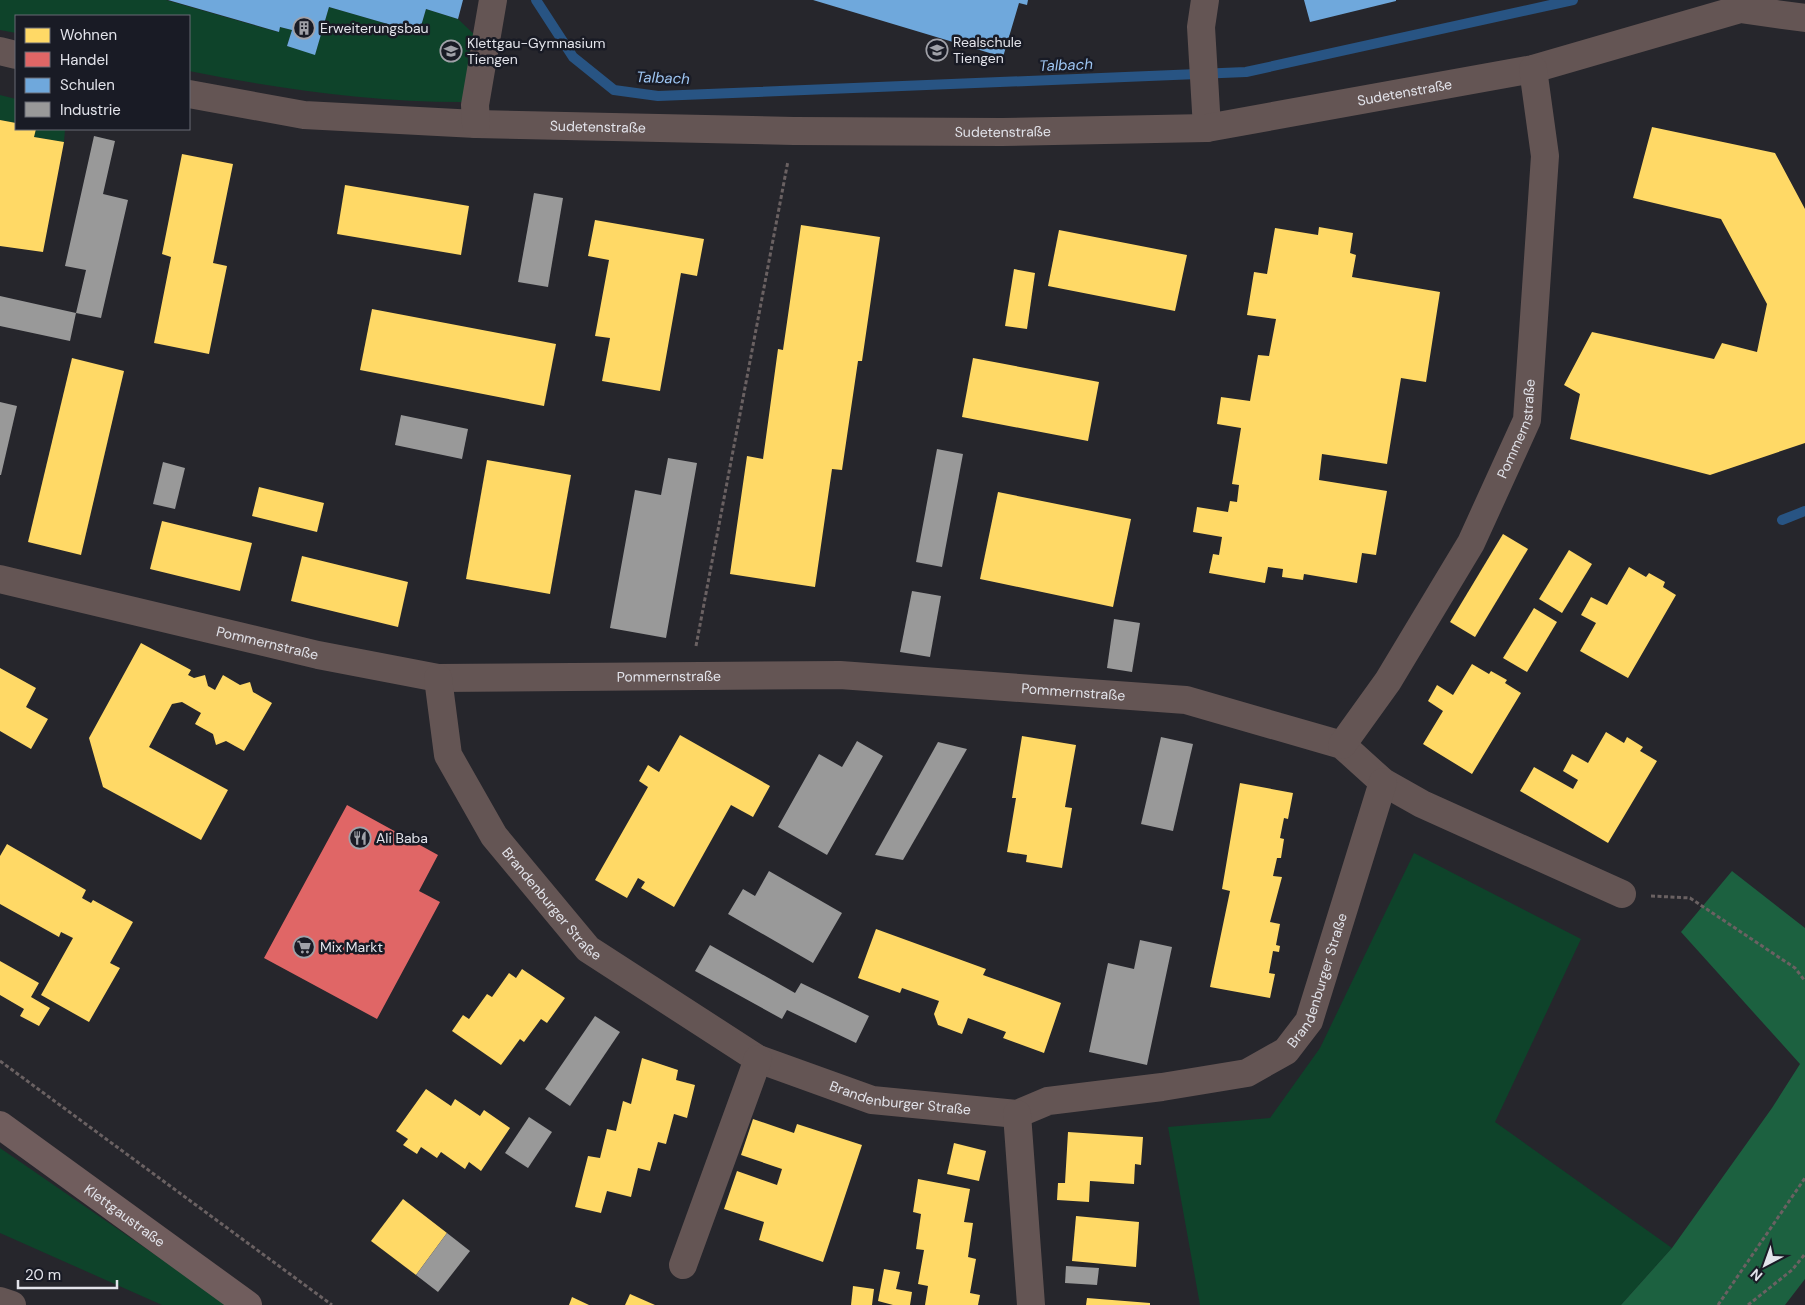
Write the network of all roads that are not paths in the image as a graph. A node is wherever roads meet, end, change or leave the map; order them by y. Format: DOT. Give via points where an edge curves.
graph roads {
  1 [pos="493,0"];
  2 [pos="1205,0"];
  3 [pos="1739,4"];
  4 [pos="1805,18"];
  5 [pos="0,51"];
  6 [pos="15,55"];
  7 [pos="1533,69"];
  8 [pos="190,94"];
  9 [pos="476,124"];
  10 [pos="1207,128"];
  11 [pos="0,579"];
  12 [pos="438,678"];
  13 [pos="1342,745"];
  14 [pos="1383,782"];
  15 [pos="1622,894"];
  16 [pos="758,1059"];
  17 [pos="1017,1114"];
  18 [pos="0,1125"];
  19 [pos="683,1264"];
  20 [pos="0,1301"];
  21 [pos="12,1305"];
  22 [pos="248,1305"];
  23 [pos="1030,1305"];
  1 -- 9 [label="street" via="475,106"];
  2 -- 10 [label="street" via="1201,27"];
  3 -- 4 [label="street, Sudetenstraße"];
  3 -- 7 [label="street, Sudetenstraße"];
  5 -- 6 [label="street"];
  7 -- 10 [label="street, Sudetenstraße"];
  7 -- 13 [label="street, Pommernstraße" via="1545,156 1527,420 1470,543 1388,681"];
  8 -- 9 [label="street, Sudetenstraße" via="304,115"];
  9 -- 10 [label="street, Sudetenstraße" via="794,131 1002,132"];
  11 -- 12 [label="street, Pommernstraße" via="318,654"];
  12 -- 13 [label="street, Pommernstraße" via="840,675 1186,700"];
  12 -- 16 [label="street, Brandenburger Straße" via="452,763 494,836 588,949"];
  13 -- 14 [label="street, Pommernstraße"];
  14 -- 15 [label="street, Pommernstraße" via="1422,804"];
  14 -- 17 [label="street, Brandenburger Straße" via="1309,1022 1286,1051 1247,1073 1048,1100"];
  16 -- 17 [label="street, Brandenburger Straße" via="872,1100"];
  16 -- 19 [label="street"];
  17 -- 23 [label="street"];
  18 -- 22 [label="main road, Klettgaustraße"];
  20 -- 21 [label="street"];
}
